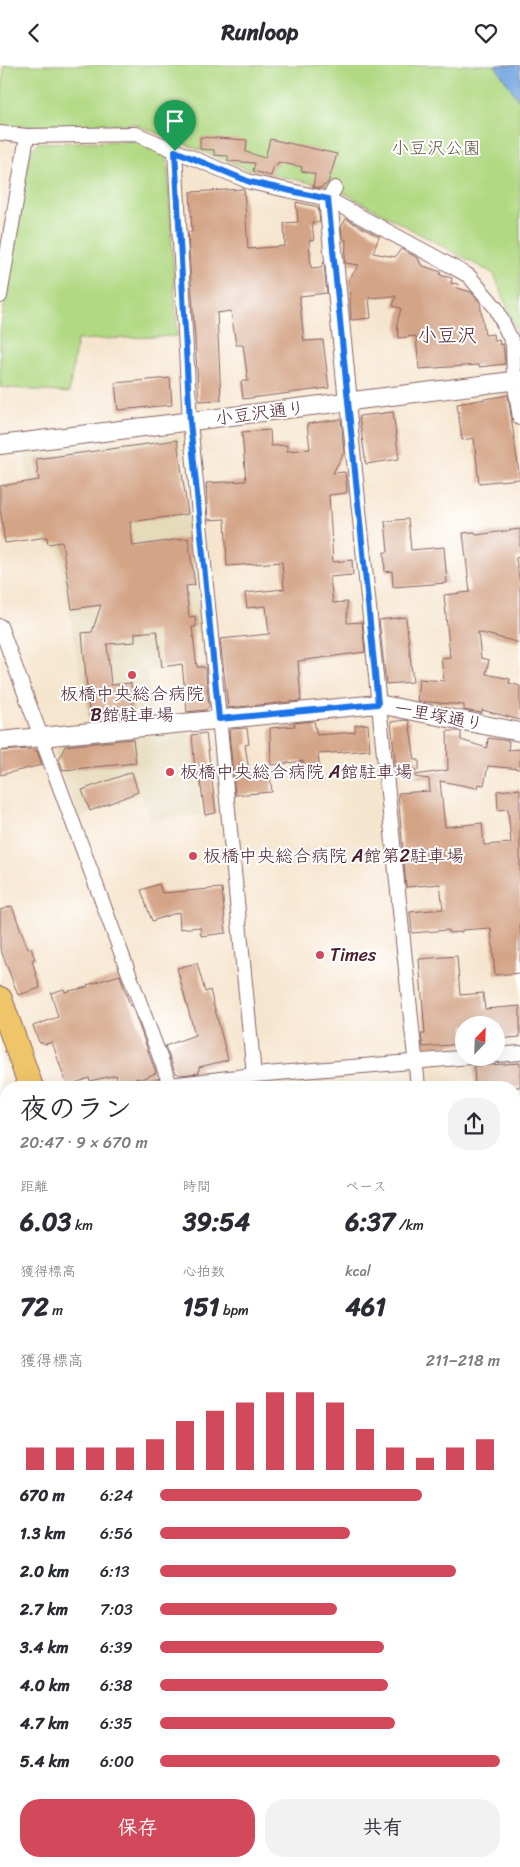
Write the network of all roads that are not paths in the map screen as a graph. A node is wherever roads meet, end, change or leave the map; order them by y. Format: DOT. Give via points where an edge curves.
graph roads {
  1 [pos="0,133"];
  2 [pos="27,136"];
  3 [pos="175,151"];
  4 [pos="332,194"];
  5 [pos="0,296"];
  6 [pos="517,380"];
  7 [pos="348,402"];
  8 [pos="520,418"];
  9 [pos="190,422"];
  10 [pos="0,445"];
  11 [pos="0,626"];
  12 [pos="378,704"];
  13 [pos="219,719"];
  14 [pos="520,732"];
  15 [pos="41,737"];
  16 [pos="0,741"];
  17 [pos="0,999"];
  18 [pos="0,1049"];
  19 [pos="520,1053"];
  20 [pos="505,1054"];
  21 [pos="455,1059"];
  22 [pos="415,1063"];
  23 [pos="254,1075"];
  24 [pos="11,1081"];
  25 [pos="28,1081"];
  26 [pos="168,1081"];
  27 [pos="212,1081"];
  28 [pos="417,1081"];
  1 -- 2 [label="street"];
  2 -- 3 [label="street" via="136,134"];
  2 -- 5 [label="street"];
  3 -- 4 [label="street" via="250,182"];
  3 -- 9 [label="street"];
  4 -- 6 [label="street" via="469,276 496,308 513,344"];
  4 -- 7 [label="street"];
  6 -- 7 [label="street, 小豆沢通り"];
  6 -- 8 [label="street"];
  7 -- 9 [label="street, 小豆沢通り"];
  7 -- 12 [label="street"];
  9 -- 10 [label="street, 小豆沢通り"];
  9 -- 13 [label="street"];
  11 -- 15 [label="street"];
  12 -- 13 [label="street, 一里塚通り"];
  12 -- 14 [label="street, 一里塚通り"];
  12 -- 22 [label="street"];
  13 -- 15 [label="street, 一里塚通り"];
  13 -- 23 [label="street"];
  15 -- 16 [label="street, 一里塚通り"];
  15 -- 26 [label="street"];
  17 -- 25 [label="highway"];
  18 -- 24 [label="highway"];
  19 -- 20 [label="street"];
  21 -- 22 [label="street"];
  22 -- 23 [label="street"];
  22 -- 28 [label="street"];
  23 -- 27 [label="street"];
}
